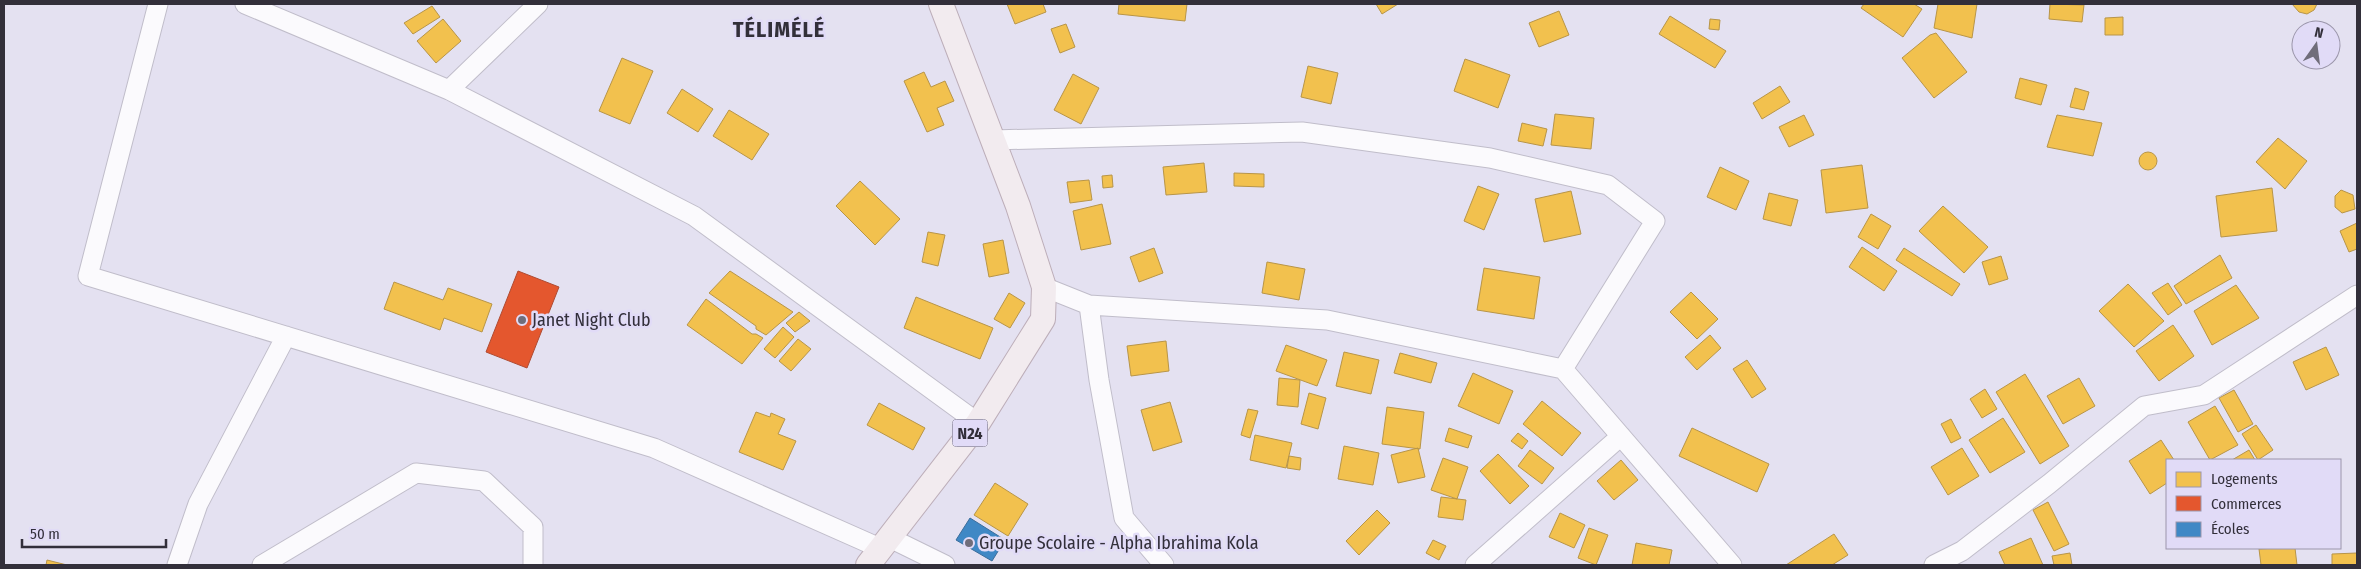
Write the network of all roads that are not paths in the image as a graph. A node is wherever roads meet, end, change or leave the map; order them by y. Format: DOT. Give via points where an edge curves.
graph roads {
  1 [pos="158,4"];
  2 [pos="245,4"];
  3 [pos="538,4"];
  4 [pos="941,4"];
  5 [pos="449,90"];
  6 [pos="993,140"];
  7 [pos="1044,287"];
  8 [pos="2357,295"];
  9 [pos="1089,306"];
  10 [pos="286,336"];
  11 [pos="1563,369"];
  12 [pos="978,423"];
  13 [pos="1621,436"];
  14 [pos="880,551"];
  15 [pos="177,565"];
  16 [pos="262,565"];
  17 [pos="534,565"];
  18 [pos="945,565"];
  19 [pos="1164,565"];
  20 [pos="1475,565"];
  21 [pos="1732,565"];
  22 [pos="1934,565"];
  1 -- 10 [label="street" via="88,276"];
  2 -- 5 [label="street"];
  3 -- 5 [label="street"];
  4 -- 6 [label="main road, N24"];
  5 -- 12 [label="street" via="694,216"];
  6 -- 7 [label="main road, N24"];
  6 -- 11 [label="street" via="1302,132 1490,158 1608,185 1655,221"];
  7 -- 9 [label="street"];
  7 -- 12 [label="main road, N24" via="1043,319"];
  8 -- 22 [label="street" via="2204,395 2144,406 1962,551"];
  9 -- 11 [label="street" via="1327,320"];
  9 -- 19 [label="street" via="1124,518"];
  10 -- 14 [label="street" via="654,448"];
  10 -- 15 [label="street" via="198,504"];
  11 -- 13 [label="street"];
  12 -- 14 [label="main road, N24"];
  13 -- 20 [label="street"];
  13 -- 21 [label="street"];
  14 -- 18 [label="street"];
  16 -- 17 [label="street" via="416,473 484,480 533,526"];
}
